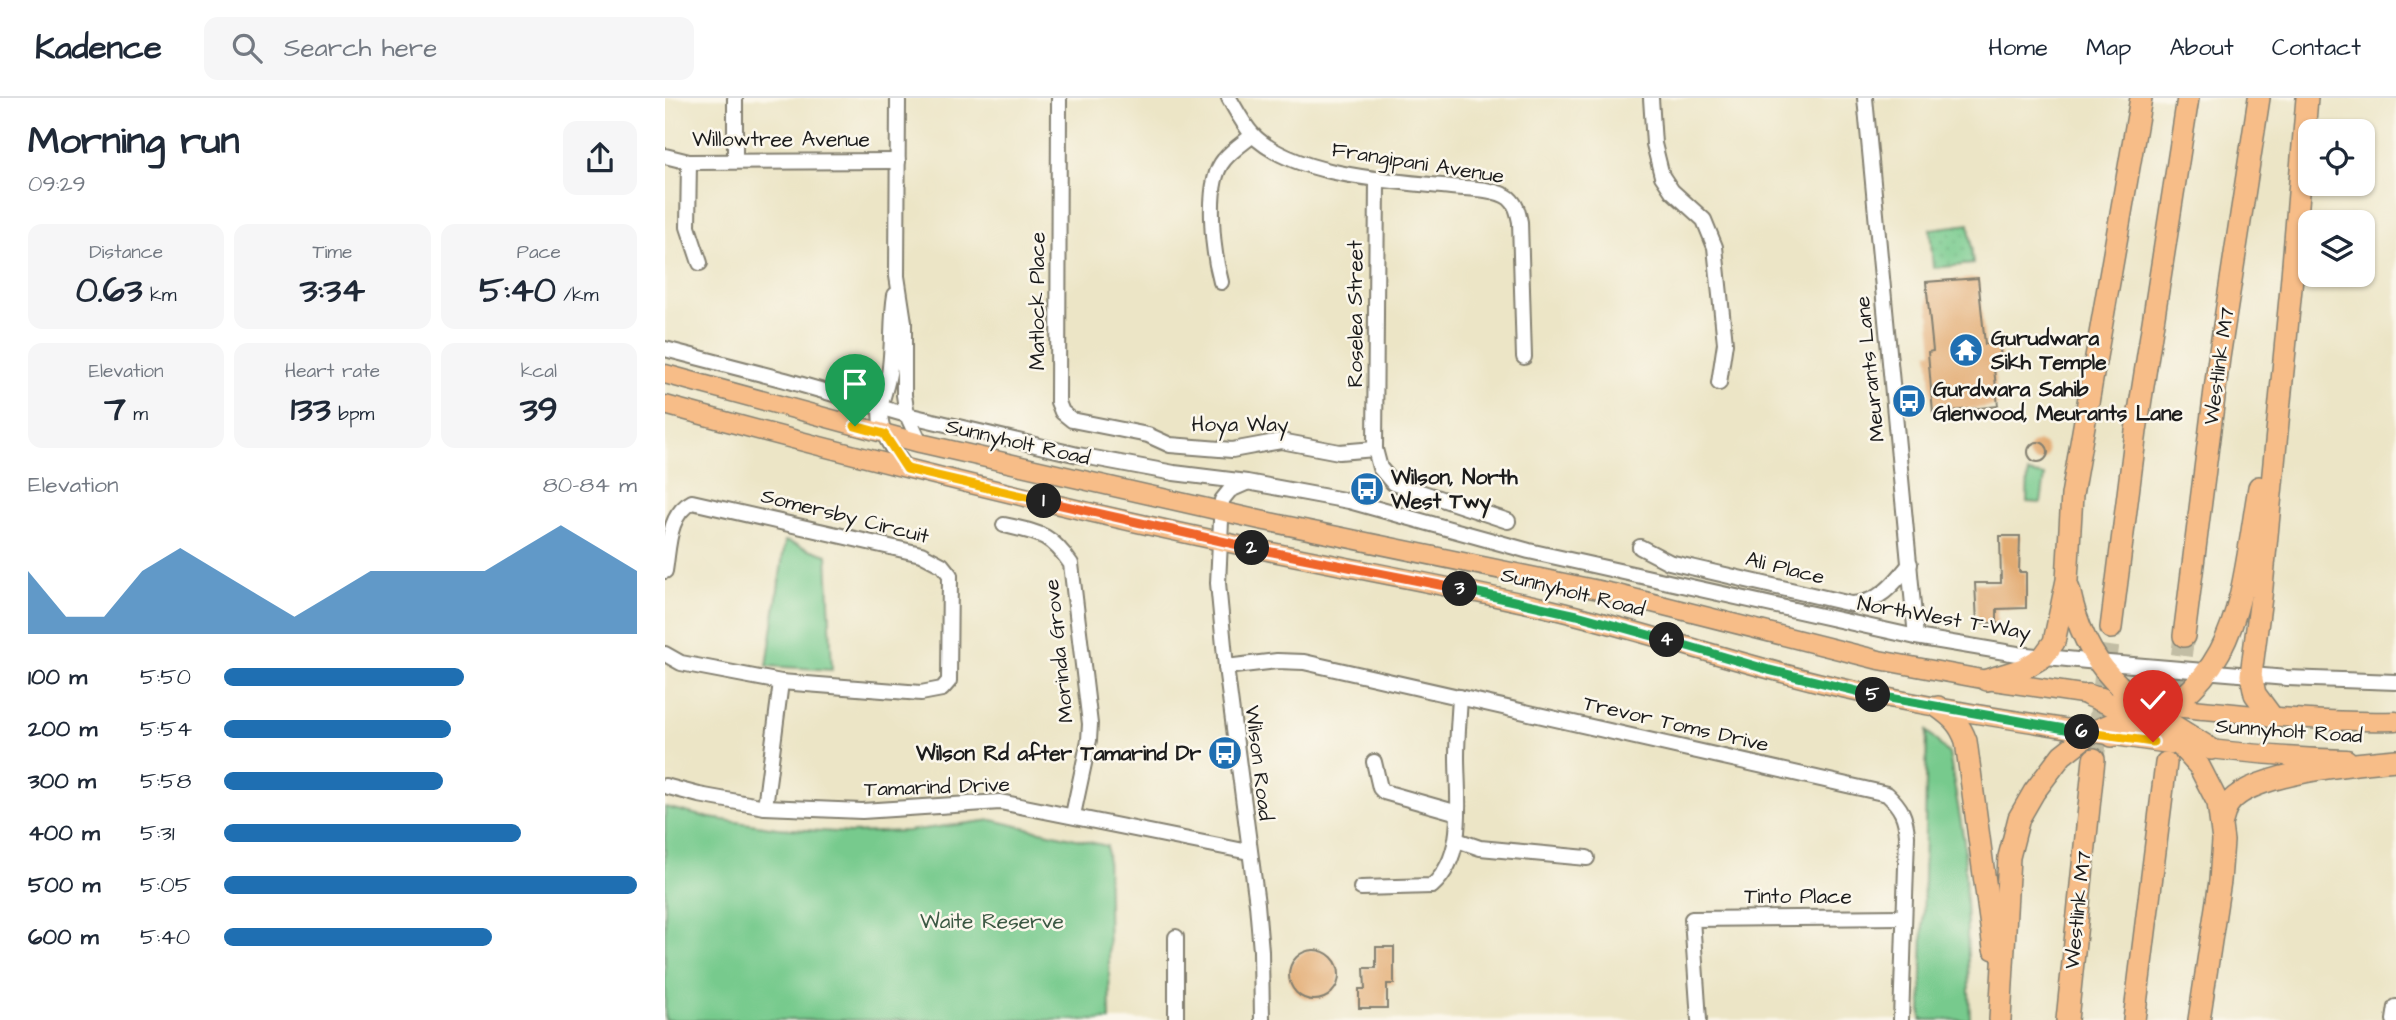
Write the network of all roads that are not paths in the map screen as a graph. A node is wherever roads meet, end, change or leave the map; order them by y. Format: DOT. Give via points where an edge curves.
graph roads {
  1 [pos="734,98"];
  2 [pos="898,98"];
  3 [pos="1059,98"];
  4 [pos="1229,98"];
  5 [pos="1651,98"];
  6 [pos="1865,98"];
  7 [pos="2141,98"];
  8 [pos="2188,98"];
  9 [pos="2259,98"];
  10 [pos="2308,98"];
  11 [pos="1253,135"];
  12 [pos="665,156"];
  13 [pos="898,161"];
  14 [pos="689,162"];
  15 [pos="735,162"];
  16 [pos="1377,179"];
  17 [pos="700,263"];
  18 [pos="898,276"];
  19 [pos="1221,282"];
  20 [pos="2291,288"];
  21 [pos="665,349"];
  22 [pos="1524,357"];
  23 [pos="665,374"];
  24 [pos="1719,383"];
  25 [pos="665,405"];
  26 [pos="880,408"];
  27 [pos="907,415"];
  28 [pos="884,434"];
  29 [pos="1148,435"];
  30 [pos="920,443"];
  31 [pos="1375,449"];
  32 [pos="907,469"];
  33 [pos="1247,482"];
  34 [pos="1220,511"];
  35 [pos="1507,521"];
  36 [pos="1004,525"];
  37 [pos="1219,541"];
  38 [pos="1640,547"];
  39 [pos="1910,564"];
  40 [pos="665,571"];
  41 [pos="2067,580"];
  42 [pos="2111,628"];
  43 [pos="1916,636"];
  44 [pos="2184,636"];
  45 [pos="665,654"];
  46 [pos="2043,657"];
  47 [pos="2097,662"];
  48 [pos="1226,667"];
  49 [pos="2208,671"];
  50 [pos="2251,675"];
  51 [pos="1987,680"];
  52 [pos="781,682"];
  53 [pos="2396,682"];
  54 [pos="2088,695"];
  55 [pos="1460,697"];
  56 [pos="1938,707"];
  57 [pos="2150,711"];
  58 [pos="2272,717"];
  59 [pos="2396,721"];
  60 [pos="2090,733"];
  61 [pos="2112,736"];
  62 [pos="2180,745"];
  63 [pos="2211,749"];
  64 [pos="2094,759"];
  65 [pos="2396,760"];
  66 [pos="1374,762"];
  67 [pos="2166,763"];
  68 [pos="665,786"];
  69 [pos="765,807"];
  70 [pos="1458,813"];
  71 [pos="1073,815"];
  72 [pos="2222,821"];
  73 [pos="1457,840"];
  74 [pos="1249,852"];
  75 [pos="1587,858"];
  76 [pos="1361,888"];
  77 [pos="1904,917"];
  78 [pos="1176,937"];
  79 [pos="2000,982"];
  80 [pos="2396,1007"];
  81 [pos="1177,1020"];
  82 [pos="1262,1020"];
  83 [pos="1699,1020"];
  84 [pos="1901,1020"];
  85 [pos="2000,1020"];
  86 [pos="2067,1020"];
  87 [pos="2134,1020"];
  88 [pos="2199,1020"];
  89 [pos="2394,1020"];
  1 -- 15 [label="street"];
  2 -- 13 [label="street"];
  3 -- 29 [label="street, Matlock Place" via="1058,402 1072,420"];
  4 -- 11 [label="street, Frangipani Avenue"];
  5 -- 24 [label="street" via="1654,145 1662,176 1704,220 1714,247 1725,344"];
  6 -- 39 [label="street, Meurants Lane"];
  7 -- 41 [label="highway" via="2072,495"];
  8 -- 42 [label="highway"];
  9 -- 44 [label="highway, Westlink M7" via="2219,358"];
  10 -- 20 [label="highway"];
  11 -- 16 [label="street, Frangipani Avenue" via="1313,167"];
  11 -- 19 [label="street" via="1223,160 1213,184 1213,254"];
  12 -- 14 [label="street, Willowtree Avenue"];
  13 -- 15 [label="street, Willowtree Avenue"];
  13 -- 18 [label="street"];
  14 -- 15 [label="street, Willowtree Avenue"];
  14 -- 17 [label="street" via="688,227"];
  16 -- 22 [label="street, Frangipani Avenue" via="1488,191 1508,197 1517,207"];
  16 -- 31 [label="street, Roselea Street"];
  18 -- 26 [label="street" via="890,369"];
  18 -- 27 [label="street"];
  20 -- 49 [label="highway" via="2240,598 2231,629"];
  20 -- 50 [label="highway"];
  21 -- 26 [label="street, NorthWest T-Way"];
  23 -- 28 [label="main road, Sunnyholt Road"];
  25 -- 32 [label="main road, Sunnyholt Road"];
  26 -- 27 [label="street, NorthWest T-Way"];
  26 -- 28 [label="street"];
  27 -- 30 [label="street"];
  27 -- 33 [label="street, NorthWest T-Way" via="1078,455"];
  28 -- 30 [label="main road, Sunnyholt Road"];
  28 -- 32 [label="street"];
  29 -- 31 [label="street, Hoya Way" via="1170,444 1232,450 1281,441 1339,452"];
  30 -- 34 [label="main road, Sunnyholt Road"];
  31 -- 35 [label="street" via="1380,468 1393,482"];
  32 -- 37 [label="main road, Sunnyholt Road"];
  33 -- 34 [label="street" via="1226,494"];
  33 -- 43 [label="street, NorthWest T-Way" via="1349,501 1529,551"];
  34 -- 37 [label="street, Wilson Road"];
  34 -- 51 [label="main road, Sunnyholt Road" via="1613,593 1817,646"];
  36 -- 71 [label="street, Morinda Grove" via="1045,535 1071,565 1090,724"];
  37 -- 48 [label="street, Wilson Road"];
  37 -- 56 [label="main road, Sunnyholt Road" via="1509,599 1807,680"];
  38 -- 39 [label="street, Ali Place" via="1669,562 1851,604 1880,595"];
  39 -- 43 [label="street, Meurants Lane"];
  40 -- 52 [label="street, Somersby Circuit" via="674,522 692,502 890,545 921,554 950,575 949,681 942,689 921,693"];
  41 -- 46 [label="highway" via="2054,642"];
  41 -- 47 [label="highway" via="2081,635"];
  43 -- 46 [label="street, NorthWest T-Way"];
  45 -- 52 [label="street, Somersby Circuit" via="681,663"];
  46 -- 47 [label="street, NorthWest T-Way"];
  46 -- 51 [label="highway" via="2023,669"];
  47 -- 49 [label="street, NorthWest T-Way"];
  47 -- 57 [label="highway"];
  48 -- 55 [label="street, Trevor Toms Drive" via="1304,662"];
  48 -- 74 [label="street, Wilson Road"];
  49 -- 50 [label="street, NorthWest T-Way"];
  49 -- 57 [label="highway" via="2195,688"];
  50 -- 53 [label="street, NorthWest T-Way"];
  50 -- 58 [label="highway" via="2255,694"];
  51 -- 54 [label="main road, Sunnyholt Road"];
  52 -- 69 [label="street"];
  54 -- 57 [label="highway"];
  55 -- 70 [label="street"];
  55 -- 77 [label="street, Trevor Toms Drive" via="1887,794 1906,819"];
  56 -- 60 [label="main road, Sunnyholt Road"];
  56 -- 79 [label="highway" via="1954,718 1966,741"];
  57 -- 58 [label="main road, Sunnyholt Road"];
  57 -- 60 [label="highway"];
  57 -- 61 [label="highway"];
  57 -- 62 [label="highway"];
  57 -- 63 [label="highway"];
  58 -- 59 [label="main road, Sunnyholt Road"];
  60 -- 61 [label="main road, Sunnyholt Road"];
  60 -- 79 [label="highway" via="2062,755 2019,818 2009,857"];
  61 -- 62 [label="main road, Sunnyholt Road"];
  62 -- 63 [label="main road, Sunnyholt Road"];
  62 -- 72 [label="highway" via="2211,786"];
  63 -- 65 [label="main road, Sunnyholt Road"];
  64 -- 86 [label="highway, Westlink M7"];
  65 -- 72 [label="highway" via="2311,770 2270,781 2234,799"];
  66 -- 70 [label="street" via="1384,792"];
  67 -- 87 [label="highway"];
  68 -- 69 [label="street, Tamarind Drive"];
  69 -- 71 [label="street, Tamarind Drive" via="862,811 1000,802"];
  70 -- 73 [label="street"];
  71 -- 74 [label="street, Tamarind Drive"];
  72 -- 88 [label="highway" via="2220,881"];
  73 -- 75 [label="street" via="1480,848"];
  73 -- 76 [label="street" via="1444,876 1432,886"];
  74 -- 82 [label="street, Wilson Road" via="1261,951"];
  77 -- 83 [label="street, Tinto Place" via="1692,919"];
  77 -- 84 [label="street, Trevor Toms Drive"];
  78 -- 81 [label="street"];
  79 -- 85 [label="highway"];
  80 -- 89 [label="street"];
}
